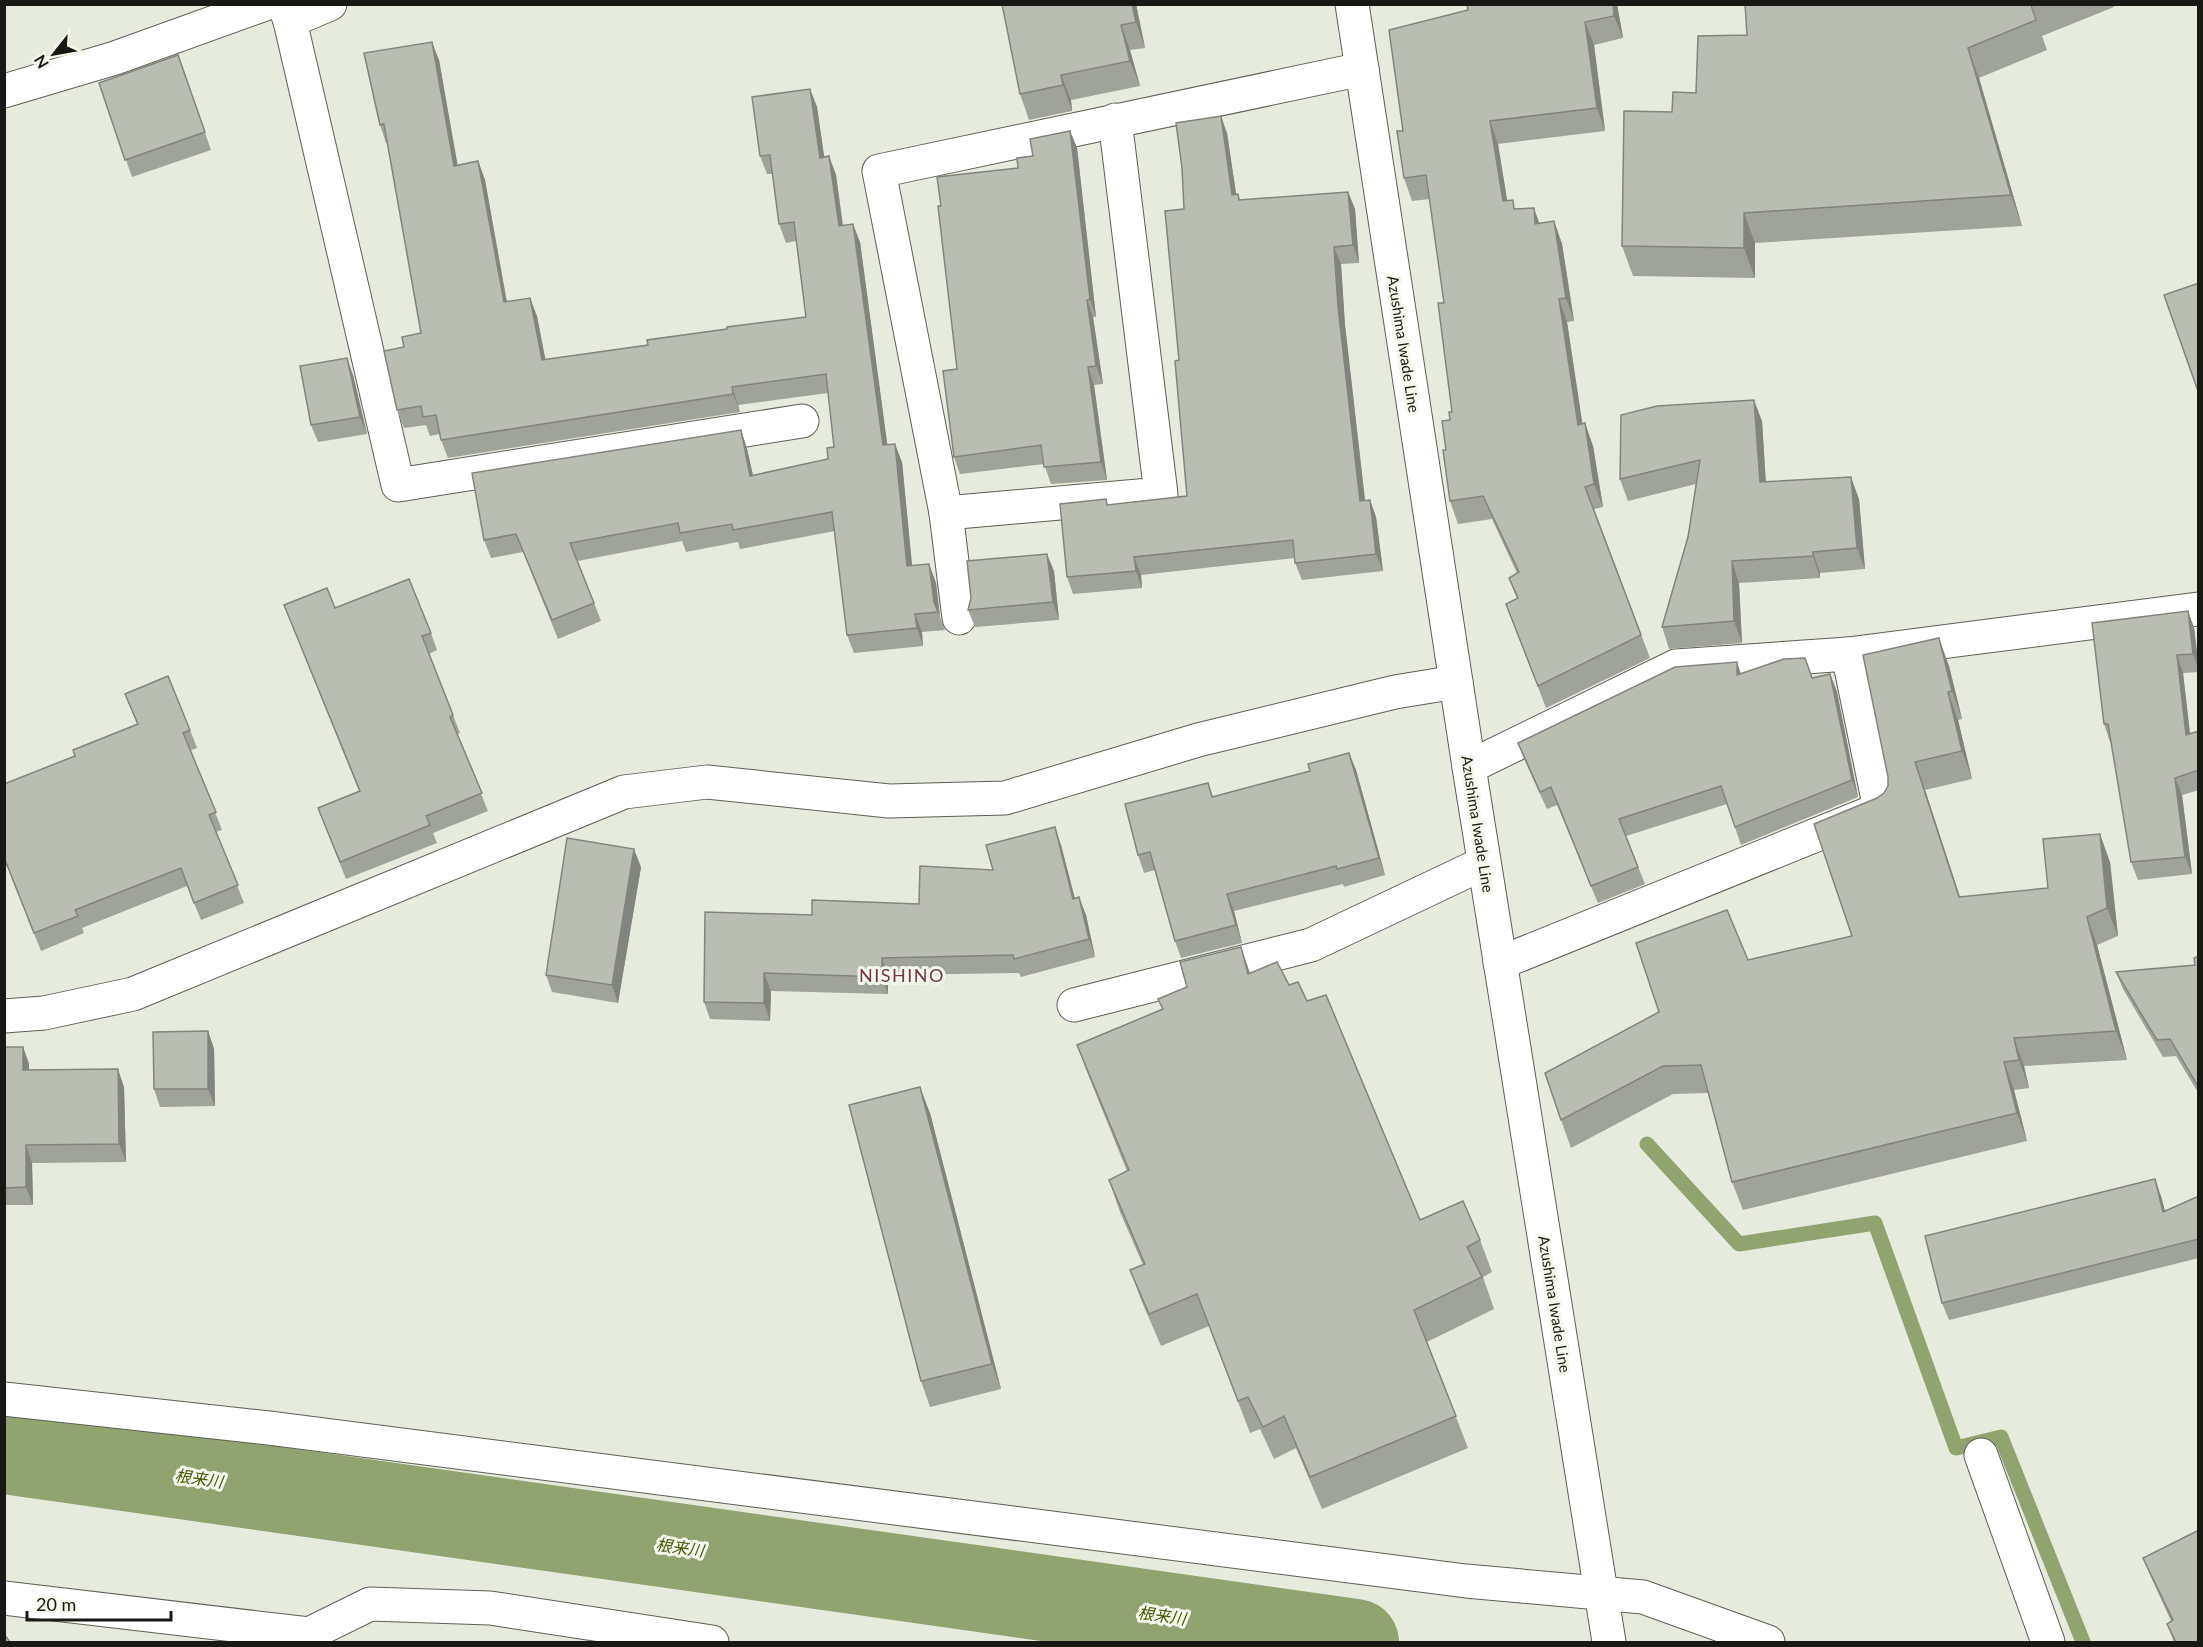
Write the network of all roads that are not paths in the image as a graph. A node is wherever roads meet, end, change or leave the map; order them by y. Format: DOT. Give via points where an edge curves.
graph roads {
  1 [pos="330,4"];
  2 [pos="1352,4"];
  3 [pos="280,10"];
  4 [pos="1362,69"];
  5 [pos="4,91"];
  6 [pos="1115,120"];
  7 [pos="802,421"];
  8 [pos="946,513"];
  9 [pos="2199,609"];
  10 [pos="959,618"];
  11 [pos="1848,654"];
  12 [pos="1456,682"];
  13 [pos="1469,767"];
  14 [pos="1484,863"];
  15 [pos="1500,963"];
  16 [pos="1074,1005"];
  17 [pos="4,1016"];
  18 [pos="4,1399"];
  19 [pos="1981,1455"];
  20 [pos="4,1598"];
  21 [pos="1606,1620"];
  22 [pos="305,1638"];
  23 [pos="712,1642"];
  24 [pos="1768,1642"];
  25 [pos="2048,1642"];
  1 -- 3 [label="street"];
  2 -- 4 [label="street, Azushima Iwade Line"];
  3 -- 5 [label="street"];
  3 -- 7 [label="street" via="398,485"];
  4 -- 6 [label="street"];
  4 -- 12 [label="street, Azushima Iwade Line"];
  6 -- 8 [label="street" via="879,171"];
  6 -- 8 [label="street" via="1161,494"];
  8 -- 10 [label="street"];
  9 -- 11 [label="street"];
  11 -- 13 [label="street" via="1676,666"];
  11 -- 15 [label="street" via="1880,809"];
  12 -- 13 [label="street, Azushima Iwade Line"];
  12 -- 17 [label="street" via="1395,692 1198,740 1005,798 889,801 707,782 624,792 132,994 44,1013"];
  13 -- 14 [label="street, Azushima Iwade Line"];
  14 -- 15 [label="street, Azushima Iwade Line"];
  14 -- 16 [label="street" via="1311,945"];
  15 -- 21 [label="street, Azushima Iwade Line"];
  18 -- 21 [label="street" via="269,1428 1466,1581"];
  19 -- 25 [label="street"];
  20 -- 22 [label="street"];
  21 -- 24 [label="street" via="1643,1597"];
  22 -- 23 [label="street" via="370,1604 490,1608"];
}
